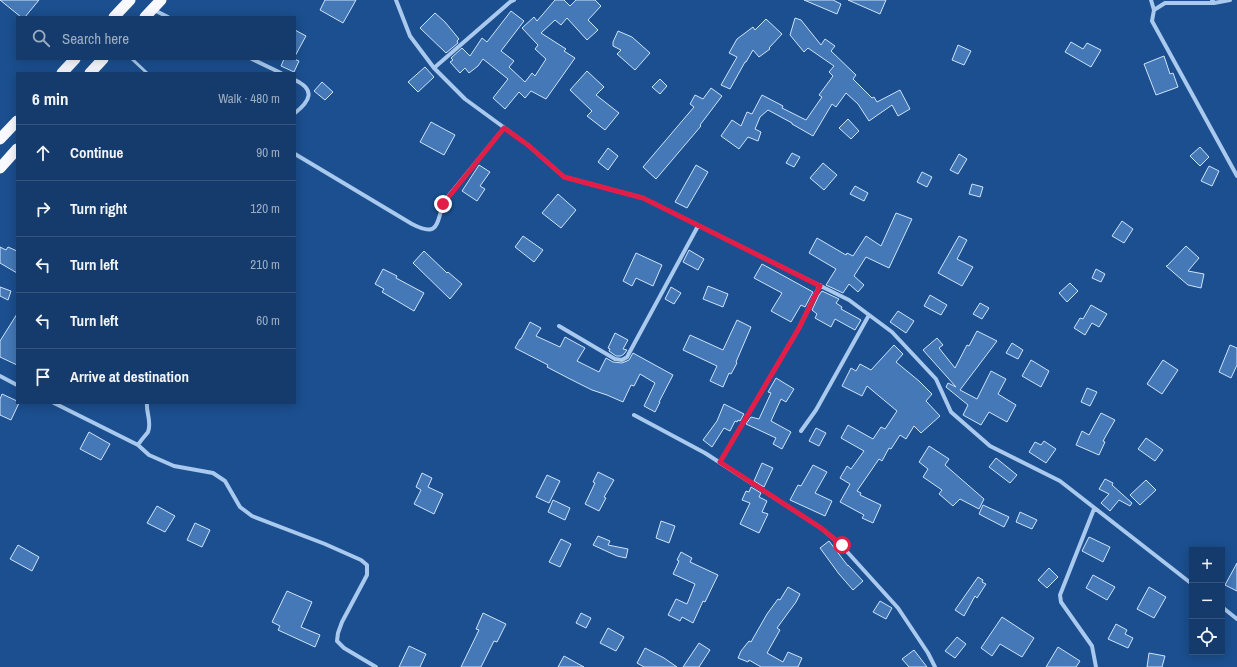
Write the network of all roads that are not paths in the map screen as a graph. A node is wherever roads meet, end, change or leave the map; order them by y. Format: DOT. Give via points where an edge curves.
graph roads {
  1 [pos="130,0"];
  2 [pos="161,0"];
  3 [pos="396,0"];
  4 [pos="514,0"];
  5 [pos="1151,0"];
  6 [pos="1230,0"];
  7 [pos="1213,2"];
  8 [pos="1154,10"];
  9 [pos="148,13"];
  10 [pos="115,16"];
  11 [pos="163,16"];
  12 [pos="74,60"];
  13 [pos="102,60"];
  14 [pos="133,60"];
  15 [pos="254,60"];
  16 [pos="434,68"];
  17 [pos="63,72"];
  18 [pos="91,72"];
  19 [pos="147,72"];
  20 [pos="279,72"];
  21 [pos="296,81"];
  22 [pos="296,112"];
  23 [pos="16,122"];
  24 [pos="504,128"];
  25 [pos="0,139"];
  26 [pos="15,155"];
  27 [pos="296,155"];
  28 [pos="0,168"];
  29 [pos="1237,176"];
  30 [pos="698,226"];
  31 [pos="820,286"];
  32 [pos="869,315"];
  33 [pos="559,326"];
  34 [pos="0,376"];
  35 [pos="16,384"];
  36 [pos="56,404"];
  37 [pos="147,404"];
  38 [pos="634,416"];
  39 [pos="801,432"];
  40 [pos="138,445"];
  41 [pos="720,462"];
  42 [pos="1094,509"];
  43 [pos="1191,583"];
  44 [pos="1225,609"];
  45 [pos="1237,619"];
  46 [pos="376,667"];
  47 [pos="935,667"];
  48 [pos="1096,667"];
  1 -- 10 [label="highway"];
  2 -- 9 [label="highway"];
  3 -- 16 [label="street" via="410,36"];
  4 -- 16 [label="street"];
  5 -- 8 [label="street"];
  6 -- 7 [label="street"];
  7 -- 8 [label="street" via="1165,3"];
  8 -- 29 [label="street" via="1152,21"];
  9 -- 11 [label="street"];
  12 -- 17 [label="highway"];
  13 -- 18 [label="highway"];
  14 -- 19 [label="lane"];
  15 -- 20 [label="street"];
  16 -- 24 [label="street" via="465,99"];
  21 -- 22 [label="street" via="308,90 309,94 307,102"];
  23 -- 25 [label="highway"];
  24 -- 27 [label="street" via="446,199 439,222 432,229 423,230 412,224"];
  24 -- 30 [label="street" via="528,145 564,177 643,198"];
  26 -- 28 [label="highway"];
  30 -- 31 [label="street"];
  30 -- 33 [label="street" via="627,357 622,360 615,359"];
  31 -- 32 [label="street" via="849,300"];
  31 -- 41 [label="street" via="799,328"];
  32 -- 39 [label="street"];
  32 -- 42 [label="street" via="892,332 936,378 951,412 990,446 1060,481"];
  34 -- 35 [label="street"];
  36 -- 40 [label="street"];
  37 -- 40 [label="street" via="150,422 148,431"];
  38 -- 41 [label="street"];
  40 -- 46 [label="street" via="149,455 174,466 213,473 226,481 240,507 252,516 325,544 367,565 367,575 342,622 337,641"];
  41 -- 47 [label="street" via="821,528 842,545 898,608"];
  42 -- 43 [label="street"];
  42 -- 48 [label="street" via="1060,595 1061,602 1092,646"];
  44 -- 45 [label="street"];
}
